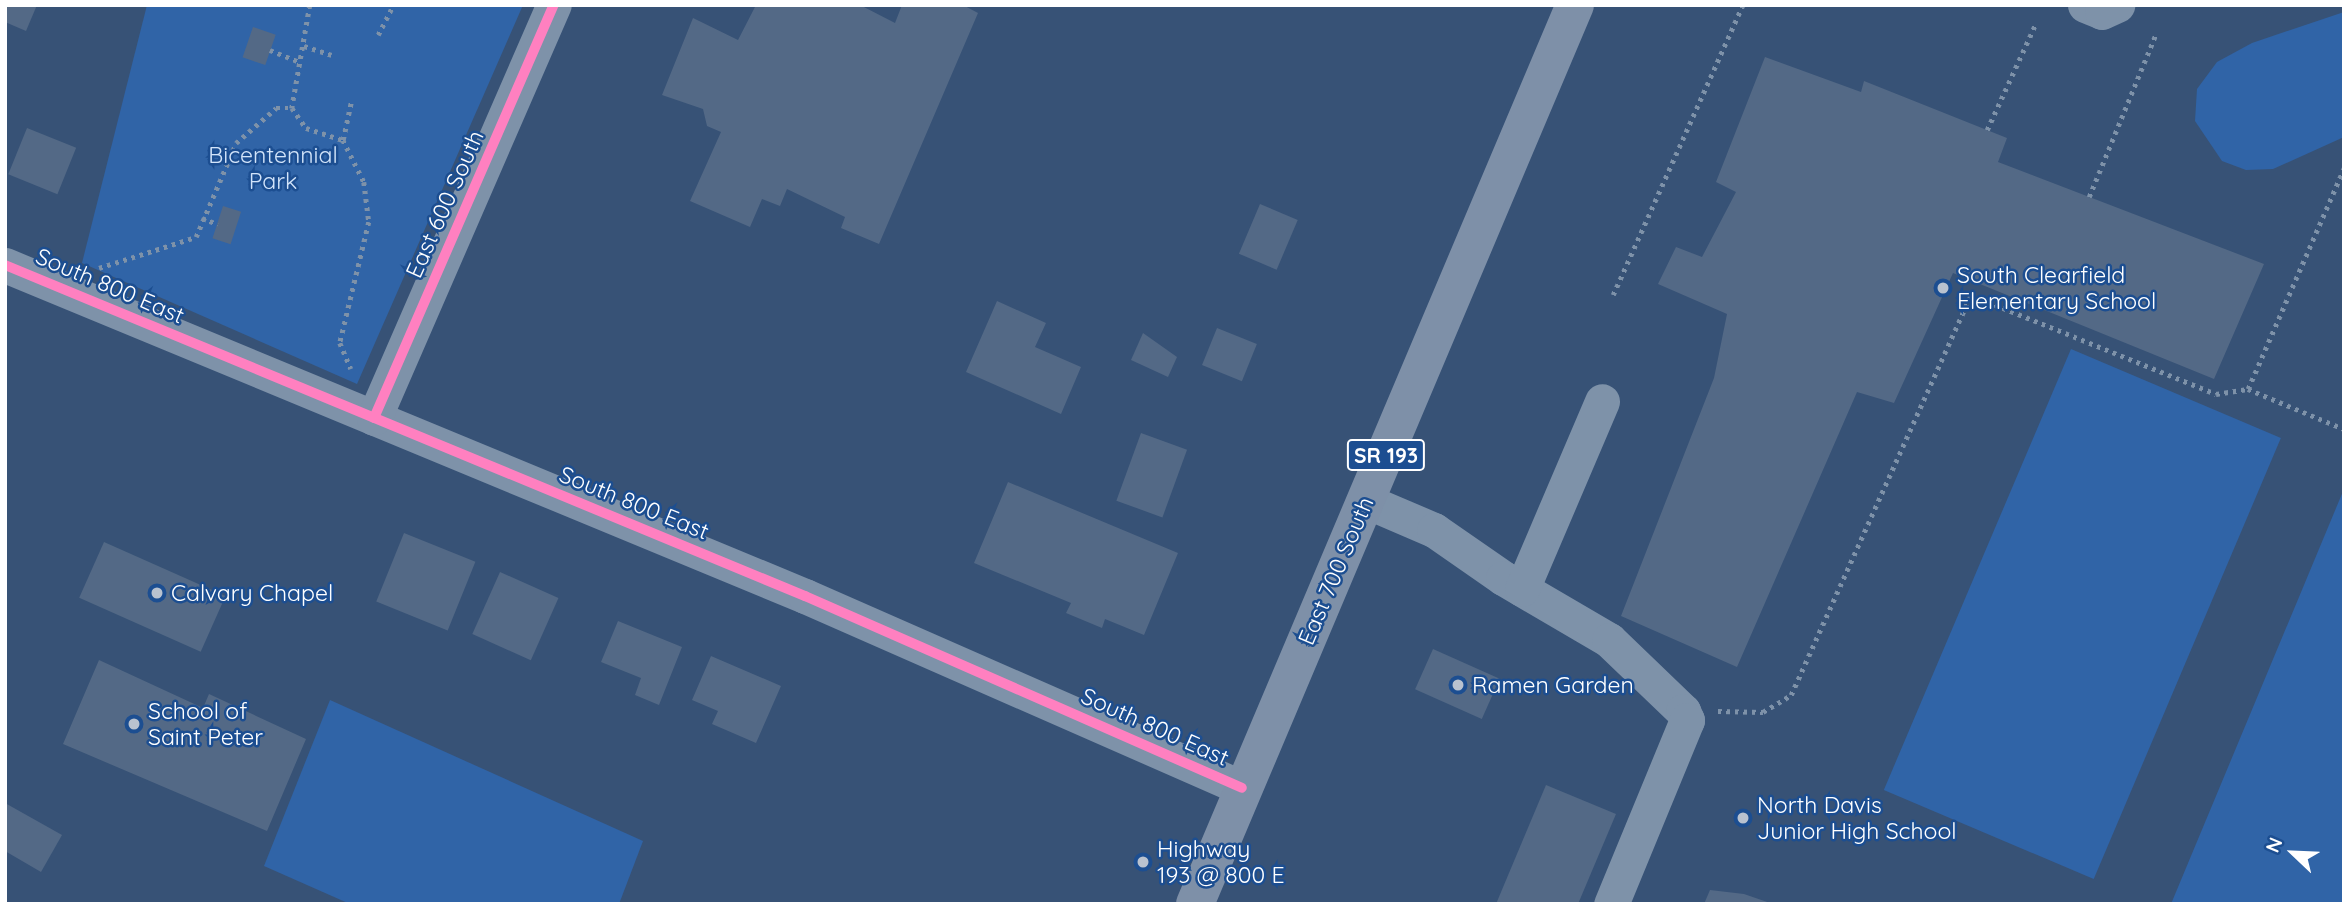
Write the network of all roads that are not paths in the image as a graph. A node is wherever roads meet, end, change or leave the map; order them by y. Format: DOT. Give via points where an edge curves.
graph roads {
  1 [pos="554,5"];
  2 [pos="1575,5"];
  3 [pos="2085,5"];
  4 [pos="2118,5"];
  5 [pos="5,265"];
  6 [pos="1602,401"];
  7 [pos="374,418"];
  8 [pos="1366,501"];
  9 [pos="1522,589"];
  10 [pos="1242,788"];
  11 [pos="1195,904"];
  12 [pos="1611,904"];
  1 -- 7 [label="street, East 600 South"];
  2 -- 8 [label="main road, East 700 South / SR 193"];
  3 -- 4 [label="street" via="2102,12"];
  5 -- 7 [label="street, South 800 East"];
  6 -- 9 [label="street"];
  7 -- 10 [label="street, South 800 East" via="805,596"];
  8 -- 9 [label="street" via="1434,530"];
  8 -- 10 [label="main road, East 700 South / SR 193"];
  9 -- 12 [label="street" via="1609,640 1687,720"];
  10 -- 11 [label="main road, East 700 South / SR 193"];
}
